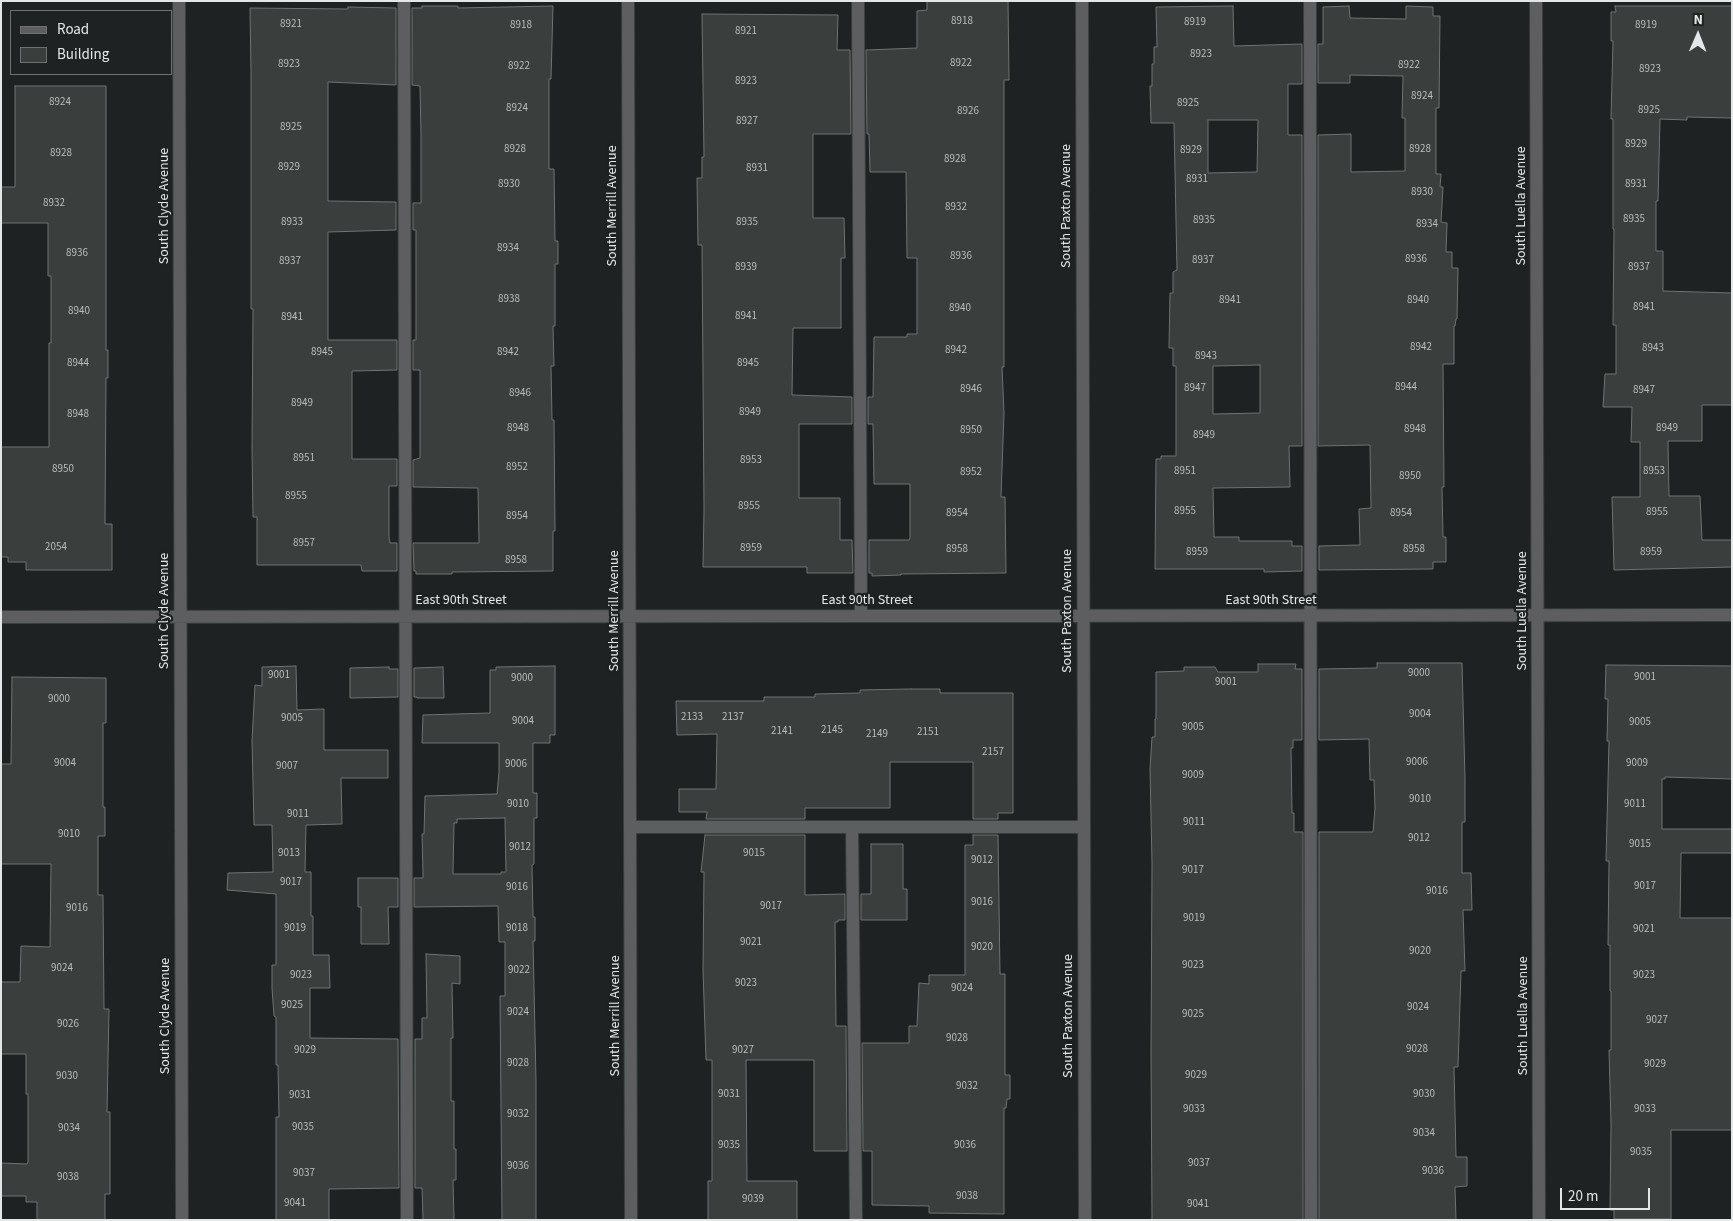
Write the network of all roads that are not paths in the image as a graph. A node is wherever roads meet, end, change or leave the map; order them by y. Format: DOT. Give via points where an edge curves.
graph roads {
  1 [pos="180,1"];
  2 [pos="404,1"];
  3 [pos="628,1"];
  4 [pos="858,1"];
  5 [pos="1082,1"];
  6 [pos="1310,1"];
  7 [pos="1536,1"];
  8 [pos="1311,615"];
  9 [pos="1538,615"];
  10 [pos="1732,615"];
  11 [pos="405,616"];
  12 [pos="630,616"];
  13 [pos="860,616"];
  14 [pos="1083,616"];
  15 [pos="1,617"];
  16 [pos="180,617"];
  17 [pos="630,827"];
  18 [pos="852,827"];
  19 [pos="1084,827"];
  20 [pos="182,1220"];
  21 [pos="407,1220"];
  22 [pos="632,1220"];
  23 [pos="856,1220"];
  24 [pos="1084,1220"];
  25 [pos="1311,1220"];
  26 [pos="1539,1220"];
  1 -- 16 [label="street, South Clyde Avenue"];
  2 -- 11 [label="street"];
  3 -- 12 [label="street, South Merrill Avenue"];
  4 -- 13 [label="street"];
  5 -- 14 [label="street, South Paxton Avenue"];
  6 -- 8 [label="street"];
  7 -- 9 [label="street, South Luella Avenue"];
  8 -- 9 [label="street, East 90th Street"];
  8 -- 14 [label="street, East 90th Street"];
  8 -- 25 [label="street"];
  9 -- 10 [label="street, East 90th Street"];
  9 -- 26 [label="street, South Luella Avenue"];
  11 -- 12 [label="street, East 90th Street"];
  11 -- 16 [label="street, East 90th Street"];
  11 -- 21 [label="street"];
  12 -- 13 [label="street, East 90th Street"];
  12 -- 17 [label="street, South Merrill Avenue"];
  13 -- 14 [label="street, East 90th Street"];
  14 -- 19 [label="street, South Paxton Avenue"];
  15 -- 16 [label="street, East 90th Street"];
  16 -- 20 [label="street, South Clyde Avenue"];
  17 -- 18 [label="street"];
  17 -- 22 [label="street, South Merrill Avenue"];
  18 -- 19 [label="street"];
  18 -- 23 [label="street"];
  19 -- 24 [label="street, South Paxton Avenue"];
}
